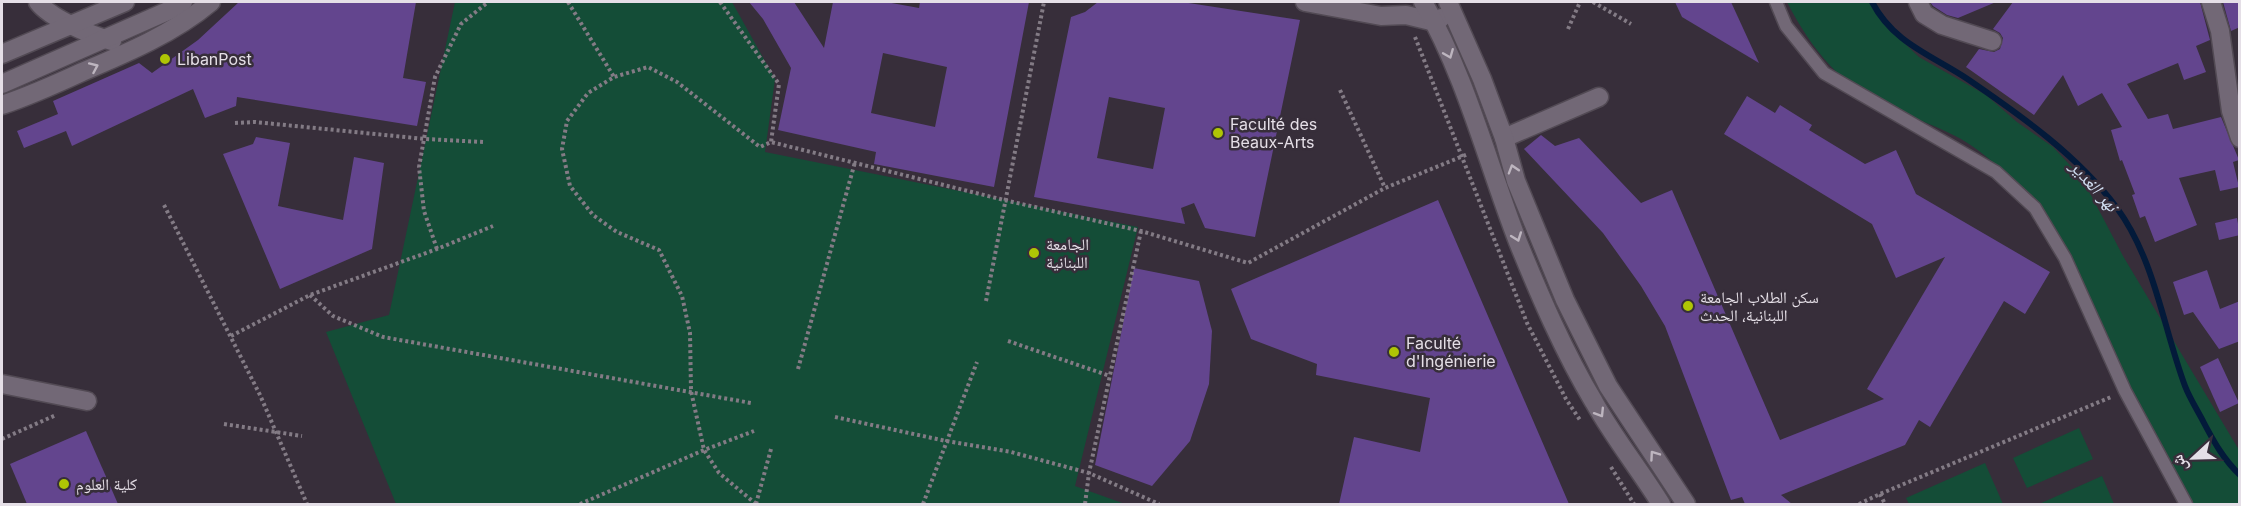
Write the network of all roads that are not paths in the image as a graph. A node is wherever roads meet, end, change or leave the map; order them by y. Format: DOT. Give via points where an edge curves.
graph roads {
  1 [pos="38,2"];
  2 [pos="94,2"];
  3 [pos="125,2"];
  4 [pos="183,2"];
  5 [pos="211,2"];
  6 [pos="1305,2"];
  7 [pos="1423,2"];
  8 [pos="1776,2"];
  9 [pos="1918,2"];
  10 [pos="2211,2"];
  11 [pos="1451,7"];
  12 [pos="1435,22"];
  13 [pos="79,25"];
  14 [pos="106,39"];
  15 [pos="1992,41"];
  16 [pos="138,47"];
  17 [pos="2,54"];
  18 [pos="72,54"];
  19 [pos="57,83"];
  20 [pos="2,84"];
  21 [pos="1599,98"];
  22 [pos="2,105"];
  23 [pos="1504,138"];
  24 [pos="2240,138"];
  25 [pos="2,384"];
  26 [pos="87,401"];
  27 [pos="1676,487"];
  28 [pos="1659,500"];
  29 [pos="1686,504"];
  30 [pos="2186,504"];
  1 -- 13 [label="street"];
  2 -- 13 [label="street"];
  3 -- 13 [label="street"];
  4 -- 14 [label="street"];
  5 -- 16 [label="street"];
  6 -- 12 [label="street"];
  7 -- 12 [label="street"];
  8 -- 30 [label="lane" via="1786,26 1824,73 1996,172 2035,208 2065,258 2125,392"];
  9 -- 15 [label="street" via="1924,14 1942,25"];
  10 -- 24 [label="street" via="2220,31 2231,111"];
  11 -- 12 [label="street"];
  11 -- 23 [label="street"];
  12 -- 28 [label="street, one-way" via="1485,146 1518,242 1575,369 1620,446"];
  13 -- 14 [label="street"];
  13 -- 17 [label="street"];
  13 -- 18 [label="street"];
  14 -- 16 [label="street"];
  14 -- 18 [label="street"];
  19 -- 16 [label="street, one-way"];
  18 -- 19 [label="street"];
  18 -- 20 [label="street"];
  19 -- 22 [label="street"];
  21 -- 23 [label="street"];
  27 -- 23 [label="street, one-way" via="1592,357 1536,233"];
  25 -- 26 [label="street"];
  27 -- 28 [label="street"];
  27 -- 29 [label="street"];
}
